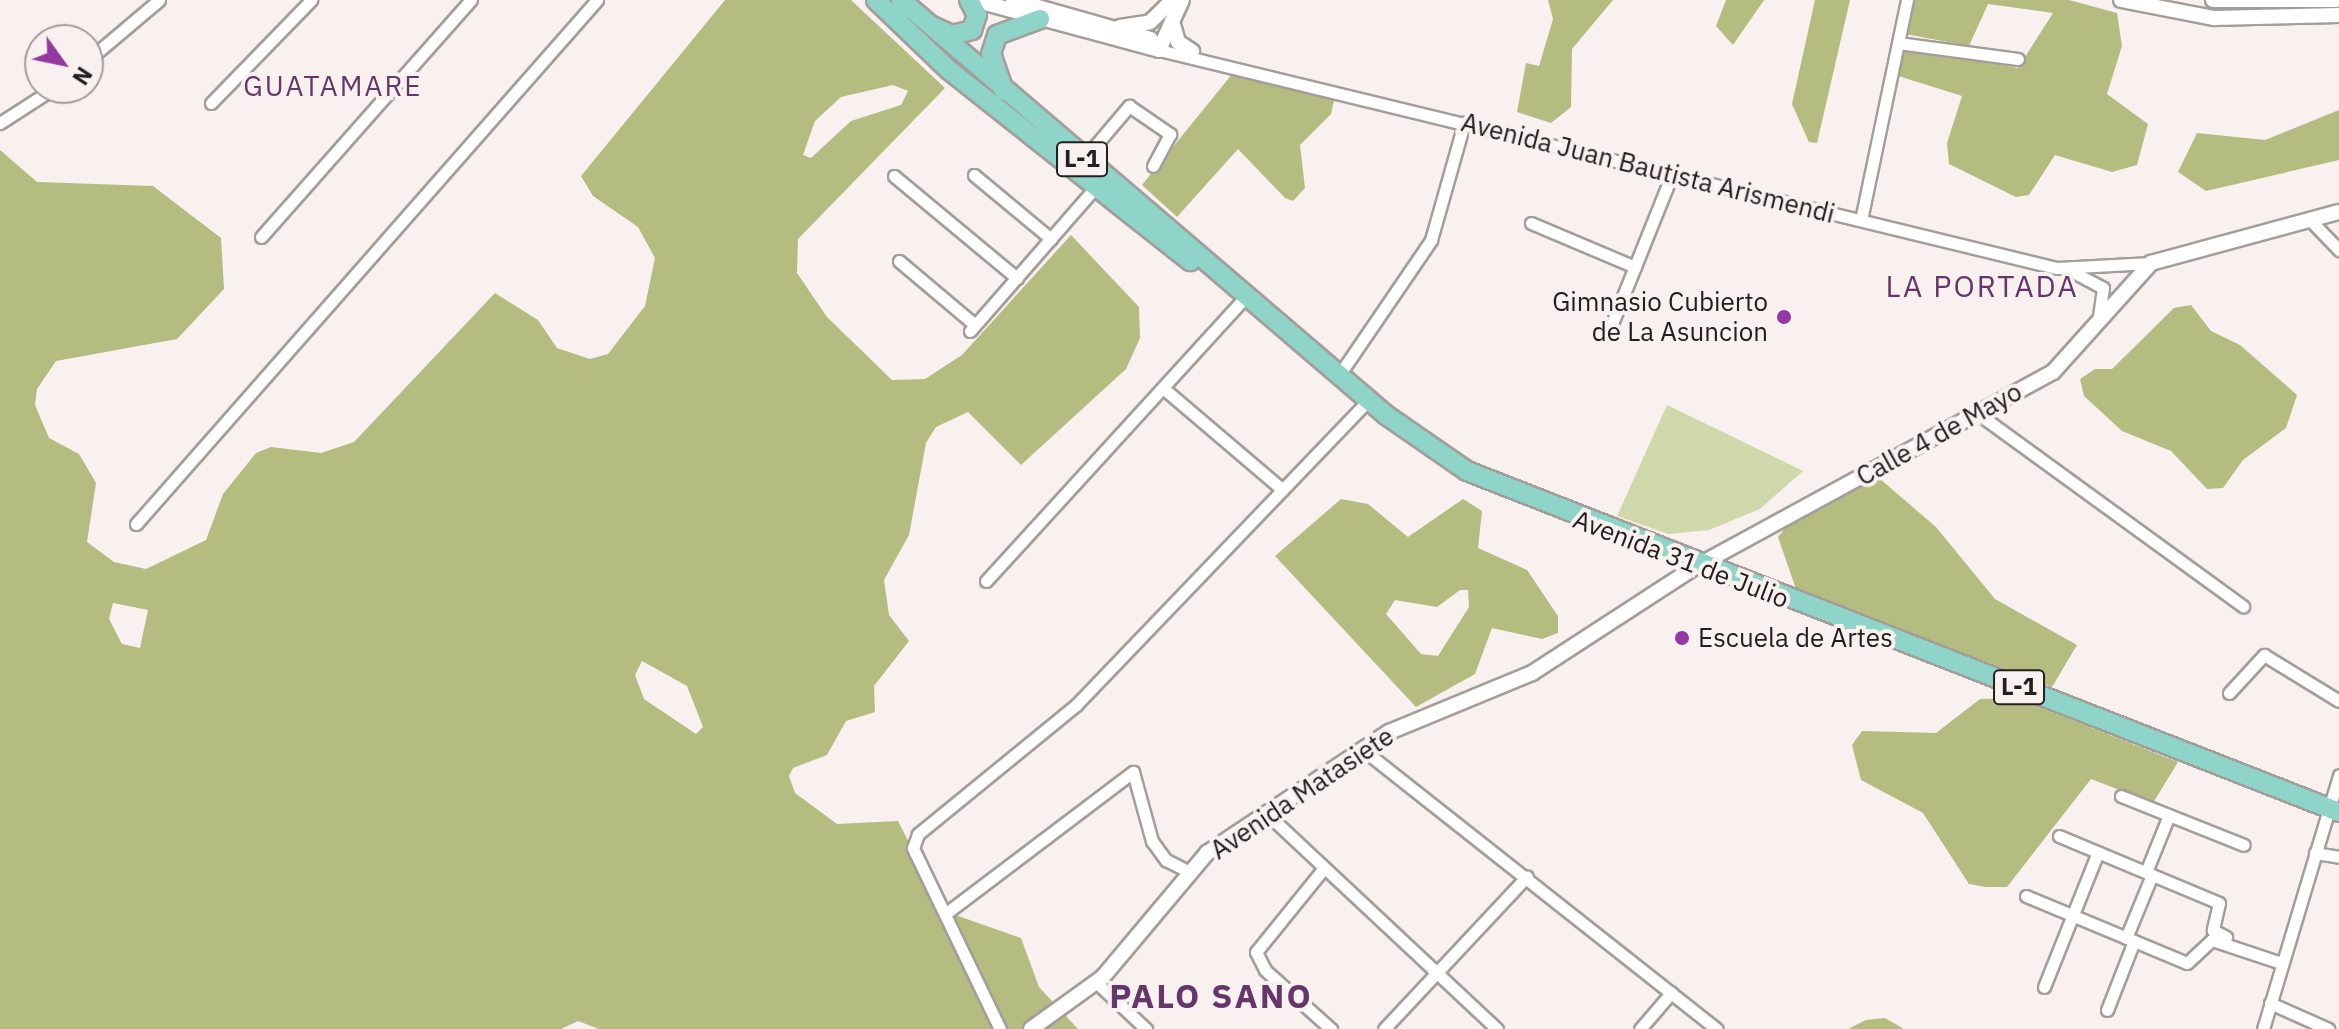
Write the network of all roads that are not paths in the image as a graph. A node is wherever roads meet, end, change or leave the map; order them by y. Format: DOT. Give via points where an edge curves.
graph roads {
  1 [pos="159,0"];
  2 [pos="311,0"];
  3 [pos="471,0"];
  4 [pos="597,0"];
  5 [pos="876,0"];
  6 [pos="901,0"];
  7 [pos="971,0"];
  8 [pos="1907,0"];
  9 [pos="2121,0"];
  10 [pos="2213,0"];
  11 [pos="2336,0"];
  12 [pos="1021,1"];
  13 [pos="1175,1"];
  14 [pos="2339,15"];
  15 [pos="1040,19"];
  16 [pos="919,20"];
  17 [pos="1172,21"];
  18 [pos="1113,27"];
  19 [pos="1898,43"];
  20 [pos="1156,45"];
  21 [pos="104,46"];
  22 [pos="1192,51"];
  23 [pos="2018,59"];
  24 [pos="1240,66"];
  25 [pos="1011,100"];
  26 [pos="211,103"];
  27 [pos="29,104"];
  28 [pos="0,123"];
  29 [pos="1464,123"];
  30 [pos="1083,160"];
  31 [pos="1153,166"];
  32 [pos="1672,174"];
  33 [pos="974,175"];
  34 [pos="894,176"];
  35 [pos="1094,189"];
  36 [pos="2339,212"];
  37 [pos="1861,220"];
  38 [pos="2310,220"];
  39 [pos="1531,223"];
  40 [pos="261,237"];
  41 [pos="1051,239"];
  42 [pos="2339,250"];
  43 [pos="899,261"];
  44 [pos="2151,263"];
  45 [pos="1635,267"];
  46 [pos="2057,268"];
  47 [pos="1017,278"];
  48 [pos="1247,295"];
  49 [pos="2098,322"];
  50 [pos="1609,331"];
  51 [pos="1339,375"];
  52 [pos="1163,388"];
  53 [pos="1368,400"];
  54 [pos="1977,413"];
  55 [pos="1283,490"];
  56 [pos="136,524"];
  57 [pos="1697,566"];
  58 [pos="986,581"];
  59 [pos="2243,606"];
  60 [pos="2229,693"];
  61 [pos="2339,701"];
  62 [pos="1362,749"];
  63 [pos="2339,775"];
  64 [pos="2121,796"];
  65 [pos="2333,810"];
  66 [pos="1265,812"];
  67 [pos="2169,815"];
  68 [pos="2059,836"];
  69 [pos="2244,845"];
  70 [pos="2098,852"];
  71 [pos="2315,853"];
  72 [pos="2339,857"];
  73 [pos="1324,868"];
  74 [pos="1191,873"];
  75 [pos="2149,874"];
  76 [pos="1527,876"];
  77 [pos="2026,896"];
  78 [pos="945,914"];
  79 [pos="2073,915"];
  80 [pos="2130,940"];
  81 [pos="2282,960"];
  82 [pos="1436,973"];
  83 [pos="1096,982"];
  84 [pos="2044,987"];
  85 [pos="1671,993"];
  86 [pos="2270,1003"];
  87 [pos="2107,1010"];
  88 [pos="1000,1029"];
  89 [pos="1031,1029"];
  90 [pos="1146,1029"];
  91 [pos="1331,1029"];
  92 [pos="1384,1029"];
  93 [pos="1497,1029"];
  94 [pos="1640,1029"];
  95 [pos="1717,1029"];
  96 [pos="2263,1029"];
  97 [pos="2328,1029"];
  1 -- 21 [label="street"];
  2 -- 26 [label="street"];
  3 -- 40 [label="street"];
  4 -- 56 [label="street"];
  5 -- 35 [label="main road, L-1"];
  6 -- 16 [label="main road, L-1"];
  7 -- 15 [label="street, Avenida Juan Bautista Arismendi / L-1"];
  7 -- 16 [label="main road, L-1" via="977,15 966,34 952,35"];
  8 -- 19 [label="street"];
  9 -- 14 [label="street" via="2214,18"];
  10 -- 11 [label="street"];
  12 -- 18 [label="street, Avenida Juan Bautista Arismendi / L-1"];
  13 -- 17 [label="street"];
  13 -- 18 [label="street, L-1" via="1150,22"];
  13 -- 20 [label="street"];
  15 -- 20 [label="street, Avenida Juan Bautista Arismendi / L-1"];
  15 -- 25 [label="main road" via="997,35 991,54 997,81"];
  16 -- 25 [label="main road, L-1"];
  17 -- 20 [label="street"];
  17 -- 22 [label="street" via="1178,42"];
  18 -- 20 [label="street, Avenida Juan Bautista Arismendi / L-1"];
  19 -- 23 [label="street"];
  19 -- 37 [label="street"];
  20 -- 22 [label="street, Avenida Juan Bautista Arismendi / L-1"];
  20 -- 24 [label="street, Avenida Juan Bautista Arismendi / L-1"];
  22 -- 24 [label="street, Avenida Juan Bautista Arismendi / L-1"];
  24 -- 29 [label="street, Avenida Juan Bautista Arismendi / L-1"];
  25 -- 30 [label="main road, L-1"];
  27 -- 28 [label="street"];
  29 -- 32 [label="street, Avenida Juan Bautista Arismendi / L-1"];
  29 -- 51 [label="street" via="1431,240"];
  30 -- 31 [label="street" via="1129,106 1170,134"];
  30 -- 48 [label="main road, L-1"];
  32 -- 37 [label="street, Avenida Juan Bautista Arismendi / L-1"];
  32 -- 45 [label="street"];
  33 -- 41 [label="street"];
  34 -- 47 [label="street"];
  35 -- 41 [label="street"];
  35 -- 48 [label="main road, L-1" via="1159,242"];
  36 -- 38 [label="street"];
  37 -- 46 [label="street, Avenida Juan Bautista Arismendi / L-1"];
  38 -- 42 [label="street"];
  38 -- 44 [label="street"];
  39 -- 45 [label="street"];
  41 -- 47 [label="street"];
  43 -- 47 [label="street" via="973,328"];
  44 -- 46 [label="street, Avenida Juan Bautista Arismendi / L-1"];
  44 -- 49 [label="street, Calle 4 de Mayo"];
  45 -- 50 [label="street"];
  46 -- 49 [label="street, Avenida Juan Bautista Arismendi / L-1" via="2097,279 2105,294"];
  48 -- 51 [label="main road, Avenida 31 de Julio / L-1"];
  48 -- 52 [label="street"];
  49 -- 54 [label="street, Calle 4 de Mayo" via="2053,372"];
  51 -- 53 [label="main road, Avenida 31 de Julio / L-1"];
  52 -- 55 [label="street"];
  52 -- 58 [label="street"];
  53 -- 55 [label="street"];
  53 -- 57 [label="main road, Avenida 31 de Julio / L-1" via="1489,483"];
  54 -- 57 [label="street, Calle 4 de Mayo"];
  54 -- 59 [label="street"];
  55 -- 78 [label="street" via="1076,705 918,834 913,848"];
  57 -- 62 [label="street, Avenida Matasiete" via="1532,673"];
  57 -- 65 [label="main road, Avenida 31 de Julio / L-1"];
  60 -- 61 [label="street" via="2264,655"];
  62 -- 66 [label="street, Avenida Matasiete"];
  62 -- 76 [label="street"];
  63 -- 65 [label="street"];
  64 -- 67 [label="street"];
  65 -- 71 [label="street"];
  66 -- 73 [label="street"];
  66 -- 74 [label="street, Avenida Matasiete"];
  67 -- 69 [label="street"];
  67 -- 75 [label="street"];
  68 -- 70 [label="street"];
  70 -- 75 [label="street"];
  70 -- 79 [label="street"];
  71 -- 72 [label="street"];
  71 -- 81 [label="street"];
  73 -- 82 [label="street"];
  73 -- 91 [label="street" via="1256,952 1265,970"];
  74 -- 78 [label="street" via="1166,860 1152,841 1133,772"];
  74 -- 83 [label="street, Avenida Matasiete"];
  75 -- 80 [label="street"];
  75 -- 81 [label="street" via="2219,903 2216,934"];
  76 -- 82 [label="street"];
  76 -- 85 [label="street"];
  77 -- 79 [label="street"];
  78 -- 88 [label="street"];
  79 -- 80 [label="street"];
  79 -- 84 [label="street"];
  80 -- 81 [label="street" via="2187,963 2212,940"];
  80 -- 87 [label="street"];
  81 -- 86 [label="street"];
  82 -- 92 [label="street"];
  82 -- 93 [label="street"];
  83 -- 89 [label="street, Avenida Matasiete"];
  83 -- 90 [label="street"];
  85 -- 94 [label="street"];
  85 -- 95 [label="street"];
  86 -- 96 [label="street"];
  86 -- 97 [label="street"];
}
